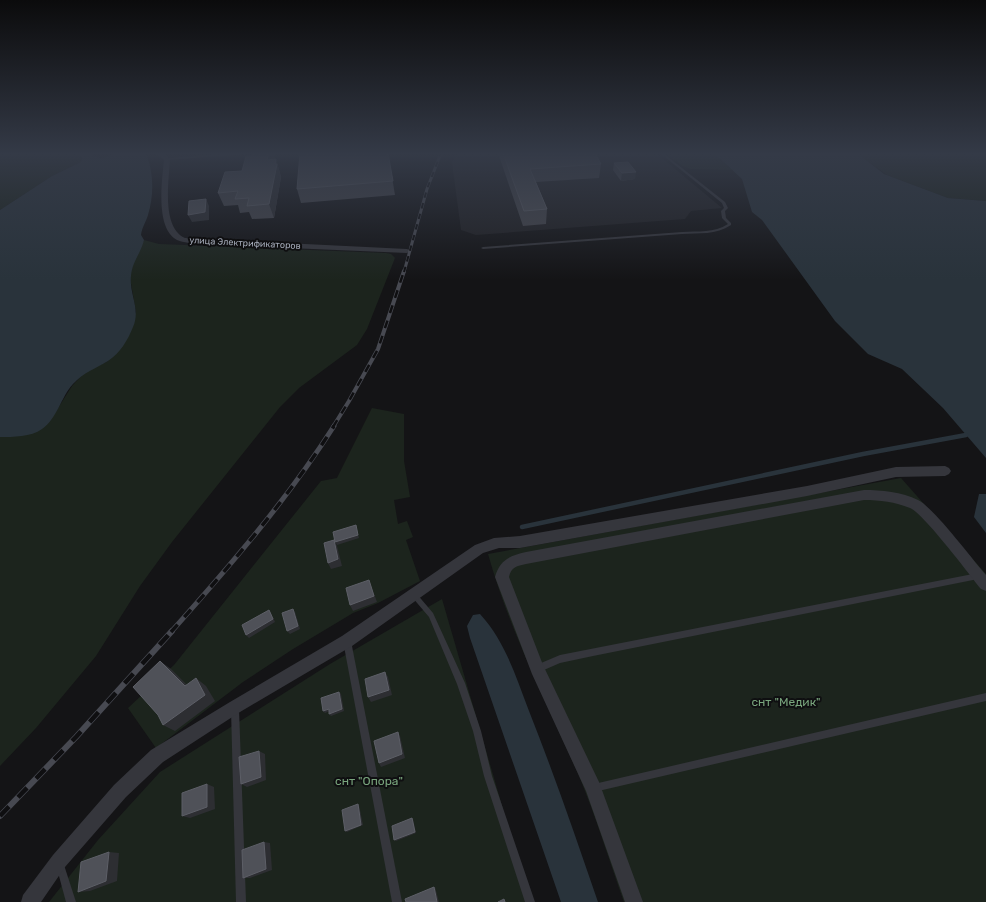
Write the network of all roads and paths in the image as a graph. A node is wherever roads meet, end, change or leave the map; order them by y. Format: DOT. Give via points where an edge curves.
graph roads {
  1 [pos="165,195"];
  2 [pos="714,195"];
  3 [pos="483,248"];
  4 [pos="406,251"];
  5 [pos="945,471"];
  6 [pos="982,580"];
  7 [pos="414,595"];
  8 [pos="347,641"];
  9 [pos="537,669"];
  10 [pos="986,697"];
  11 [pos="234,707"];
  12 [pos="593,788"];
  13 [pos="59,861"];
  14 [pos="30,902"];
  15 [pos="70,902"];
  16 [pos="241,902"];
  17 [pos="397,902"];
  18 [pos="530,902"];
  19 [pos="634,902"];
  1 -- 4 [label="street, улица Электрификаторов" via="168,225 178,238 199,242"];
  2 -- 3 [label="lane" via="724,203 724,218 730,224 715,232 682,232"];
  5 -- 7 [label="street" via="896,472 807,491 520,542 498,542 479,549"];
  6 -- 9 [label="lane" via="593,652 560,659"];
  6 -- 9 [label="street" via="915,504 882,495 864,495 526,558 510,562 504,567 502,577"];
  7 -- 8 [label="street"];
  7 -- 18 [label="lane" via="430,615 461,683 477,730 488,776"];
  8 -- 11 [label="street"];
  8 -- 17 [label="lane"];
  9 -- 12 [label="street"];
  10 -- 12 [label="lane"];
  11 -- 13 [label="street" via="157,756 120,790"];
  11 -- 16 [label="lane"];
  12 -- 19 [label="street"];
  13 -- 14 [label="street"];
  13 -- 15 [label="lane"];
}
